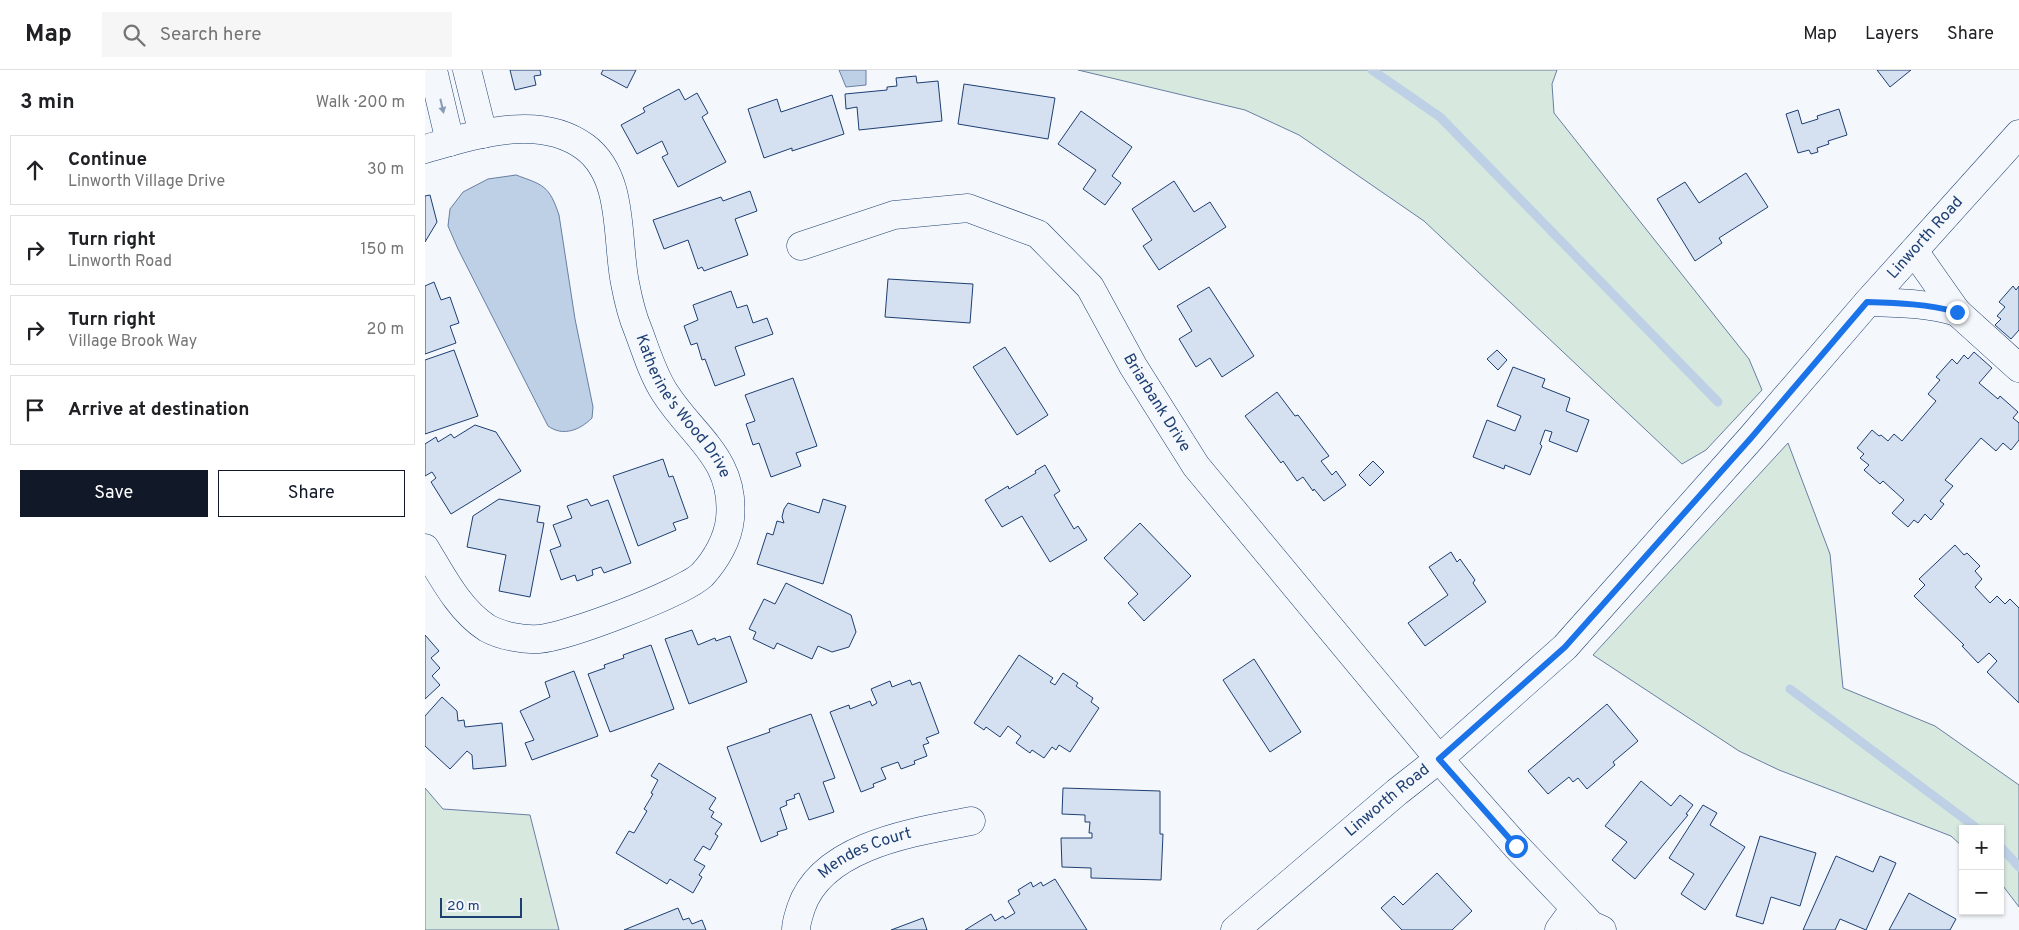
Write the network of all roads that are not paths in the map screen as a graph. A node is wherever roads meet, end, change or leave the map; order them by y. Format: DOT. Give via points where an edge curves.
graph roads {
  1 [pos="433,70"];
  2 [pos="467,70"];
  3 [pos="483,134"];
  4 [pos="2019,134"];
  5 [pos="438,146"];
  6 [pos="801,246"];
  7 [pos="1914,251"];
  8 [pos="1867,302"];
  9 [pos="1957,312"];
  10 [pos="2019,368"];
  11 [pos="425,548"];
  12 [pos="1439,759"];
  13 [pos="971,821"];
  14 [pos="1567,919"];
  15 [pos="797,930"];
  16 [pos="1235,930"];
  17 [pos="1602,930"];
  1 -- 5 [label="street, Katherine's Wood Drive, one-way"];
  2 -- 3 [label="street"];
  3 -- 5 [label="street, Katherine's Wood Drive"];
  3 -- 11 [label="street, Katherine's Wood Drive" via="547,130 574,140 601,164 612,187 625,283 640,336 665,393 721,466 729,492 730,519 725,543 701,576 667,595 565,633 539,639 514,637 489,629 469,613 447,585"];
  4 -- 7 [label="street, Linworth Road"];
  6 -- 12 [label="street, Briarbank Drive" via="894,215 968,208 1038,234 1090,287 1133,366 1196,466"];
  7 -- 8 [label="street, Linworth Road"];
  7 -- 9 [label="street"];
  8 -- 9 [label="street" via="1911,303"];
  8 -- 12 [label="street, Linworth Road" via="1565,647"];
  9 -- 10 [label="street"];
  12 -- 14 [label="street, Briarbank Drive" via="1516,846"];
  12 -- 16 [label="street, Linworth Road"];
  13 -- 15 [label="street, Mendes Court" via="905,834 843,859 821,876 805,897 796,923"];
  14 -- 17 [label="street, Briarbank Drive"];
}
